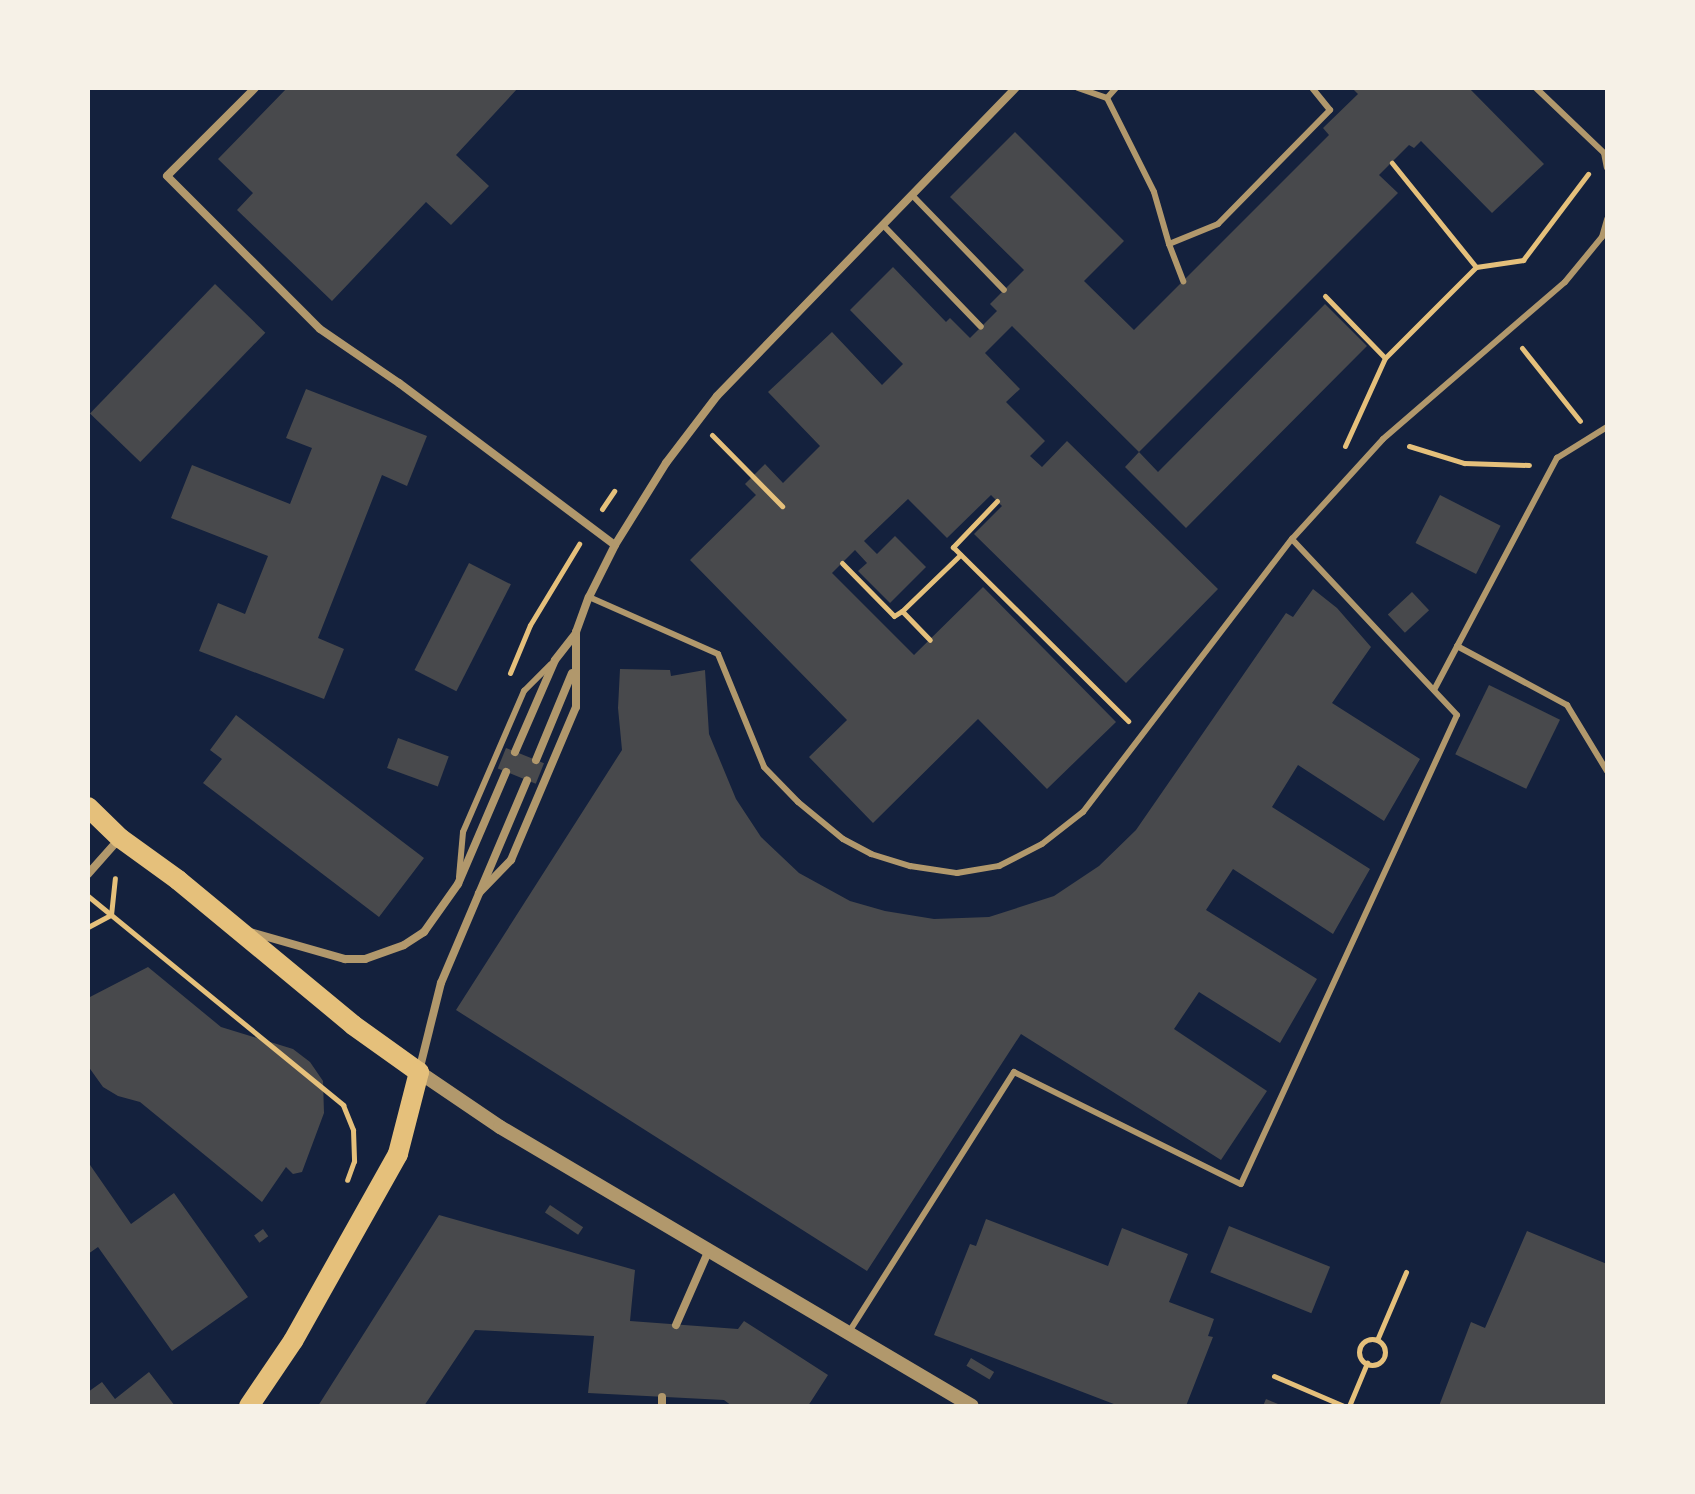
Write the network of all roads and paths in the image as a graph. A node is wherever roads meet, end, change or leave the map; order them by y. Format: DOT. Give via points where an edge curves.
graph roads {
  1 [pos="255,88"];
  2 [pos="1015,88"];
  3 [pos="1078,88"];
  4 [pos="1116,88"];
  5 [pos="1312,88"];
  6 [pos="1536,88"];
  7 [pos="1107,98"];
  8 [pos="1330,110"];
  9 [pos="1341,111"];
  10 [pos="1604,153"];
  11 [pos="1392,163"];
  12 [pos="1607,168"];
  13 [pos="912,195"];
  14 [pos="1607,219"];
  15 [pos="883,225"];
  16 [pos="1169,244"];
  17 [pos="1476,267"];
  18 [pos="1183,281"];
  19 [pos="1004,290"];
  20 [pos="1325,296"];
  21 [pos="981,327"];
  22 [pos="1508,329"];
  23 [pos="1385,358"];
  24 [pos="698,421"];
  25 [pos="1607,427"];
  26 [pos="1350,434"];
  27 [pos="1594,438"];
  28 [pos="1383,439"];
  29 [pos="1557,458"];
  30 [pos="1340,459"];
  31 [pos="997,501"];
  32 [pos="782,506"];
  33 [pos="1292,539"];
  34 [pos="615,545"];
  35 [pos="572,554"];
  36 [pos="960,555"];
  37 [pos="842,563"];
  38 [pos="589,597"];
  39 [pos="902,611"];
  40 [pos="576,632"];
  41 [pos="930,640"];
  42 [pos="1457,646"];
  43 [pos="555,660"];
  44 [pos="574,668"];
  45 [pos="507,679"];
  46 [pos="1434,690"];
  47 [pos="1141,734"];
  48 [pos="515,752"];
  49 [pos="536,760"];
  50 [pos="1607,771"];
  51 [pos="506,772"];
  52 [pos="527,780"];
  53 [pos="88,807"];
  54 [pos="120,838"];
  55 [pos="88,874"];
  56 [pos="458,884"];
  57 [pos="479,893"];
  58 [pos="88,896"];
  59 [pos="111,915"];
  60 [pos="230,926"];
  61 [pos="88,927"];
  62 [pos="419,1072"];
  63 [pos="344,1188"];
  64 [pos="708,1252"];
  65 [pos="1406,1272"];
  66 [pos="676,1325"];
  67 [pos="848,1333"];
  68 [pos="1377,1340"];
  69 [pos="1367,1363"];
  70 [pos="1274,1376"];
  71 [pos="249,1406"];
  72 [pos="972,1406"];
  73 [pos="1347,1406"];
  1 -- 34 [label="street" via="167,176 320,329"];
  2 -- 13 [label="street"];
  3 -- 7 [label="lane"];
  4 -- 7 [label="lane"];
  5 -- 8 [label="lane"];
  6 -- 10 [label="lane"];
  7 -- 16 [label="lane" via="1154,192"];
  8 -- 9 [label="lane"];
  8 -- 16 [label="lane" via="1218,224"];
  10 -- 12 [label="lane"];
  10 -- 17 [label="path" via="1523,260"];
  11 -- 17 [label="path"];
  13 -- 15 [label="street"];
  13 -- 19 [label="lane"];
  14 -- 22 [label="lane" via="1602,237 1565,282"];
  15 -- 21 [label="lane"];
  15 -- 24 [label="street"];
  16 -- 18 [label="lane"];
  17 -- 23 [label="path"];
  20 -- 23 [label="path"];
  22 -- 27 [label="path"];
  22 -- 28 [label="lane"];
  23 -- 26 [label="path"];
  24 -- 32 [label="path"];
  24 -- 34 [label="street"];
  25 -- 27 [label="lane"];
  26 -- 28 [label="path"];
  26 -- 30 [label="path"];
  27 -- 29 [label="lane"];
  28 -- 29 [label="path" via="1464,463 1530,465"];
  28 -- 33 [label="lane"];
  29 -- 42 [label="lane"];
  31 -- 36 [label="path" via="953,547"];
  33 -- 46 [label="lane"];
  33 -- 47 [label="lane"];
  34 -- 38 [label="street"];
  35 -- 45 [label="path" via="530,625"];
  36 -- 39 [label="path"];
  36 -- 47 [label="path"];
  37 -- 39 [label="path" via="894,616"];
  38 -- 40 [label="street"];
  38 -- 47 [label="lane" via="718,654 764,767 843,839 910,866 957,873 999,866 1042,844 1083,812"];
  39 -- 41 [label="path"];
  40 -- 43 [label="street"];
  40 -- 44 [label="street"];
  42 -- 46 [label="lane"];
  42 -- 50 [label="lane" via="1567,705"];
  43 -- 48 [label="street"];
  43 -- 56 [label="lane" via="524,691 463,832"];
  44 -- 49 [label="street"];
  44 -- 57 [label="street" via="576,707 550,769 511,860"];
  46 -- 67 [label="lane" via="1457,715 1241,1184 1014,1072"];
  51 -- 56 [label="street"];
  52 -- 57 [label="street"];
  53 -- 54 [label="main road"];
  54 -- 55 [label="street"];
  54 -- 60 [label="main road"];
  56 -- 60 [label="street" via="424,932 397,949 365,959 345,959"];
  57 -- 62 [label="street" via="441,983"];
  58 -- 59 [label="path"];
  59 -- 61 [label="path"];
  59 -- 63 [label="path" via="343,1105 353,1130 354,1161"];
  60 -- 62 [label="main road"];
  62 -- 64 [label="street"];
  62 -- 71 [label="main road" via="398,1154 293,1341"];
  64 -- 66 [label="street"];
  64 -- 67 [label="street"];
  65 -- 68 [label="path"];
  67 -- 72 [label="street"];
  68 -- 69 [label="path" via="1361,1347 1360,1357"];
  68 -- 69 [label="path" via="1384,1357 1377,1364"];
  69 -- 73 [label="path"];
  70 -- 73 [label="path"];
}
